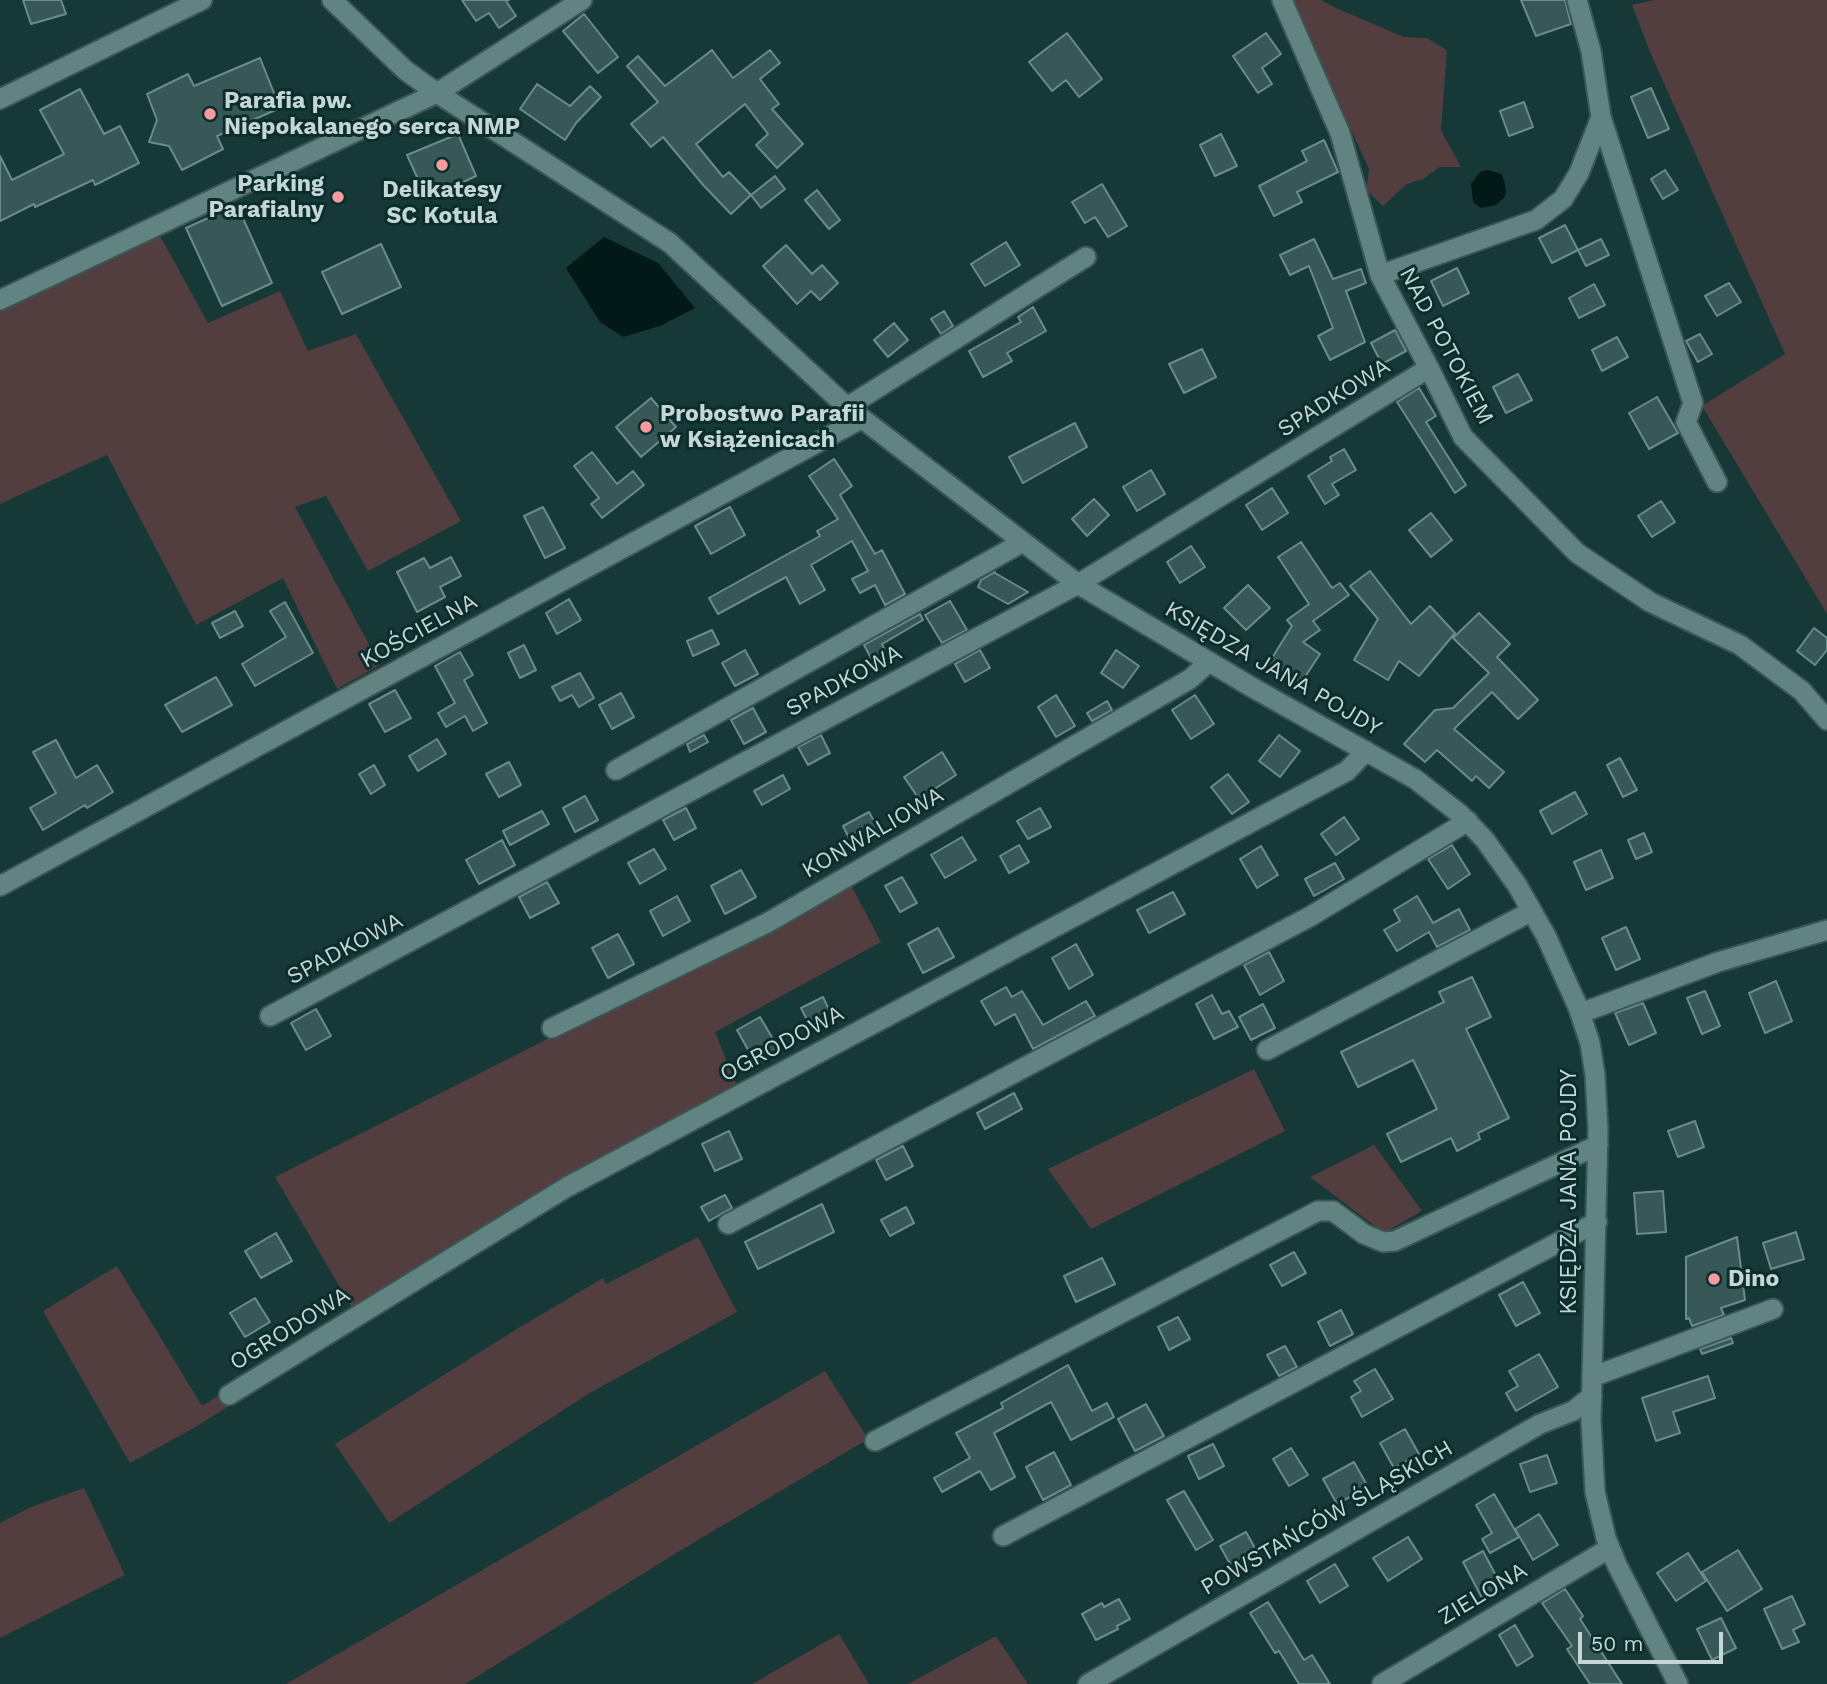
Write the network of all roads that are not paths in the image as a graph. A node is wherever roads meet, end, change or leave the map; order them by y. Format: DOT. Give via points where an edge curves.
graph roads {
  1 [pos="202,0"];
  2 [pos="332,0"];
  3 [pos="582,0"];
  4 [pos="1282,0"];
  5 [pos="1577,0"];
  6 [pos="437,93"];
  7 [pos="0,99"];
  8 [pos="1601,117"];
  9 [pos="1086,257"];
  10 [pos="1380,275"];
  11 [pos="0,300"];
  12 [pos="1429,368"];
  13 [pos="854,413"];
  14 [pos="1717,482"];
  15 [pos="1023,542"];
  16 [pos="1078,584"];
  17 [pos="1209,662"];
  18 [pos="1827,720"];
  19 [pos="1366,751"];
  20 [pos="616,770"];
  21 [pos="1468,821"];
  22 [pos="0,886"];
  23 [pos="1532,911"];
  24 [pos="1827,930"];
  25 [pos="1581,1013"];
  26 [pos="270,1016"];
  27 [pos="552,1028"];
  28 [pos="1267,1050"];
  29 [pos="1598,1145"];
  30 [pos="1597,1222"];
  31 [pos="728,1224"];
  32 [pos="1773,1309"];
  33 [pos="1592,1387"];
  34 [pos="229,1395"];
  35 [pos="875,1441"];
  36 [pos="1003,1535"];
  37 [pos="1610,1548"];
  38 [pos="1088,1684"];
  39 [pos="1382,1684"];
  40 [pos="1678,1684"];
  1 -- 7 [label="street"];
  2 -- 6 [label="street, KSIĘDZA JANA POJDY" via="405,70"];
  3 -- 6 [label="street"];
  4 -- 10 [label="street, NAD POTOKIEM" via="1340,134"];
  5 -- 8 [label="street"];
  6 -- 11 [label="street"];
  6 -- 13 [label="street, KSIĘDZA JANA POJDY" via="670,243"];
  8 -- 10 [label="street" via="1579,173 1563,199 1536,220"];
  8 -- 14 [label="street" via="1693,403 1686,422"];
  9 -- 13 [label="street, KOŚCIELNA"];
  10 -- 12 [label="street, NAD POTOKIEM"];
  12 -- 16 [label="street, SPADKOWA"];
  12 -- 18 [label="street, NAD POTOKIEM" via="1462,437 1577,553 1650,602 1740,645 1802,691"];
  13 -- 15 [label="street, KSIĘDZA JANA POJDY"];
  13 -- 22 [label="street, KOŚCIELNA"];
  15 -- 16 [label="street, KSIĘDZA JANA POJDY"];
  15 -- 20 [label="street"];
  16 -- 17 [label="street, KSIĘDZA JANA POJDY"];
  16 -- 26 [label="street, SPADKOWA"];
  17 -- 19 [label="street, KSIĘDZA JANA POJDY"];
  17 -- 27 [label="street, KONWALIOWA" via="1189,679 767,923"];
  19 -- 21 [label="street, KSIĘDZA JANA POJDY" via="1431,790"];
  19 -- 34 [label="street, OGRODOWA" via="1347,771 567,1187"];
  21 -- 23 [label="street, KSIĘDZA JANA POJDY"];
  21 -- 31 [label="street" via="1311,916"];
  23 -- 25 [label="street, KSIĘDZA JANA POJDY"];
  23 -- 28 [label="street"];
  24 -- 25 [label="street" via="1718,962"];
  25 -- 29 [label="street, KSIĘDZA JANA POJDY" via="1595,1075"];
  29 -- 30 [label="street, KSIĘDZA JANA POJDY"];
  29 -- 35 [label="street" via="1395,1241 1383,1242 1364,1234 1333,1211 1318,1211"];
  30 -- 33 [label="street, KSIĘDZA JANA POJDY"];
  30 -- 36 [label="street"];
  32 -- 33 [label="street, POWSTAŃCÓW ŚLĄSKICH"];
  33 -- 37 [label="street, KSIĘDZA JANA POJDY" via="1595,1492"];
  33 -- 38 [label="street, POWSTAŃCÓW ŚLĄSKICH" via="1573,1410 1540,1424"];
  37 -- 39 [label="street, ZIELONA"];
  37 -- 40 [label="street, KSIĘDZA JANA POJDY"];
}
